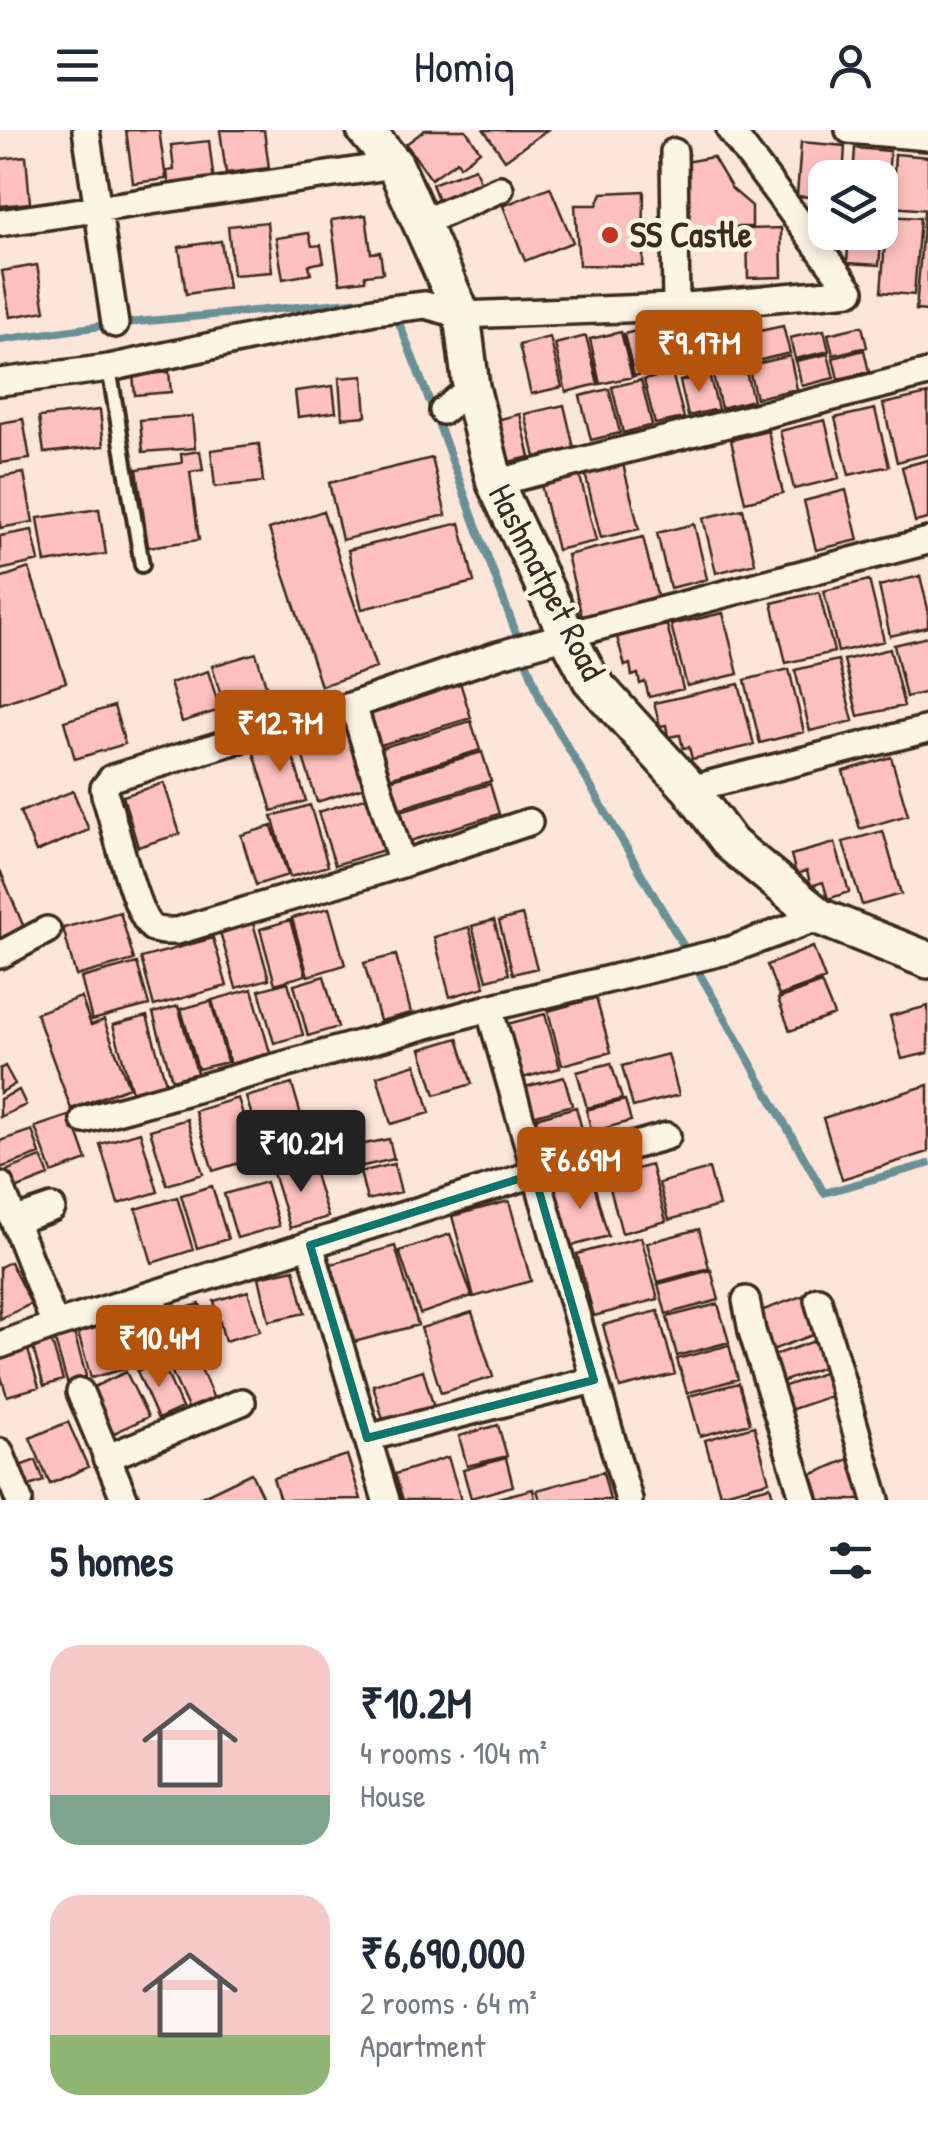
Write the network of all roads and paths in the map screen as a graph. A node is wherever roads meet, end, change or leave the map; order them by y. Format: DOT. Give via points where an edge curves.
graph roads {
  1 [pos="86,130"];
  2 [pos="365,130"];
  3 [pos="730,130"];
  4 [pos="850,130"];
  5 [pos="928,137"];
  6 [pos="674,152"];
  7 [pos="396,165"];
  8 [pos="500,189"];
  9 [pos="98,210"];
  10 [pos="421,223"];
  11 [pos="0,224"];
  12 [pos="676,307"];
  13 [pos="462,315"];
  14 [pos="115,324"];
  15 [pos="108,368"];
  16 [pos="928,373"];
  17 [pos="0,382"];
  18 [pos="472,387"];
  19 [pos="443,411"];
  20 [pos="495,483"];
  21 [pos="928,541"];
  22 [pos="142,566"];
  23 [pos="551,640"];
  24 [pos="353,705"];
  25 [pos="928,728"];
  26 [pos="690,790"];
  27 [pos="529,822"];
  28 [pos="402,864"];
  29 [pos="820,917"];
  30 [pos="47,930"];
  31 [pos="0,955"];
  32 [pos="928,960"];
  33 [pos="489,1008"];
  34 [pos="84,1120"];
  35 [pos="667,1136"];
  36 [pos="534,1174"];
  37 [pos="0,1185"];
  38 [pos="52,1208"];
  39 [pos="14,1221"];
  40 [pos="310,1245"];
  41 [pos="746,1300"];
  42 [pos="818,1300"];
  43 [pos="56,1325"];
  44 [pos="0,1345"];
  45 [pos="594,1380"];
  46 [pos="80,1392"];
  47 [pos="242,1402"];
  48 [pos="367,1438"];
  49 [pos="0,1452"];
  50 [pos="106,1458"];
  51 [pos="19,1500"];
  52 [pos="125,1500"];
  53 [pos="386,1500"];
  54 [pos="628,1500"];
  55 [pos="804,1500"];
  56 [pos="876,1500"];
  1 -- 9 [label="street"];
  2 -- 7 [label="main road, Hashmatpet Road"];
  3 -- 12 [label="street" via="851,291"];
  4 -- 5 [label="street"];
  6 -- 12 [label="street"];
  7 -- 9 [label="street"];
  7 -- 10 [label="main road, Hashmatpet Road"];
  8 -- 10 [label="street"];
  9 -- 11 [label="street"];
  9 -- 14 [label="street"];
  10 -- 13 [label="main road, Hashmatpet Road"];
  12 -- 13 [label="street"];
  13 -- 15 [label="street" via="425,305 374,312"];
  13 -- 18 [label="main road, Hashmatpet Road"];
  15 -- 17 [label="street"];
  15 -- 22 [label="lane"];
  16 -- 20 [label="street"];
  18 -- 19 [label="street"];
  18 -- 20 [label="main road, Hashmatpet Road"];
  20 -- 23 [label="main road, Hashmatpet Road"];
  21 -- 23 [label="street"];
  23 -- 24 [label="street"];
  23 -- 26 [label="main road, Hashmatpet Road"];
  24 -- 28 [label="street"];
  24 -- 28 [label="street" via="112,778 104,794 135,895 155,930 178,931"];
  25 -- 26 [label="street"];
  26 -- 29 [label="main road, Hashmatpet Road" via="731,844"];
  27 -- 28 [label="street"];
  29 -- 32 [label="main road, Hashmatpet Road"];
  29 -- 33 [label="street" via="730,950"];
  30 -- 31 [label="street"];
  33 -- 34 [label="street"];
  33 -- 36 [label="street"];
  35 -- 36 [label="street"];
  36 -- 40 [label="street"];
  36 -- 45 [label="street"];
  37 -- 39 [label="street"];
  38 -- 39 [label="street"];
  39 -- 43 [label="street"];
  40 -- 43 [label="street"];
  40 -- 48 [label="street"];
  41 -- 55 [label="street"];
  42 -- 56 [label="street"];
  43 -- 44 [label="street"];
  45 -- 48 [label="street"];
  45 -- 54 [label="street"];
  46 -- 50 [label="street"];
  47 -- 50 [label="street"];
  48 -- 53 [label="street"];
  49 -- 51 [label="street"];
  50 -- 52 [label="street"];
}
